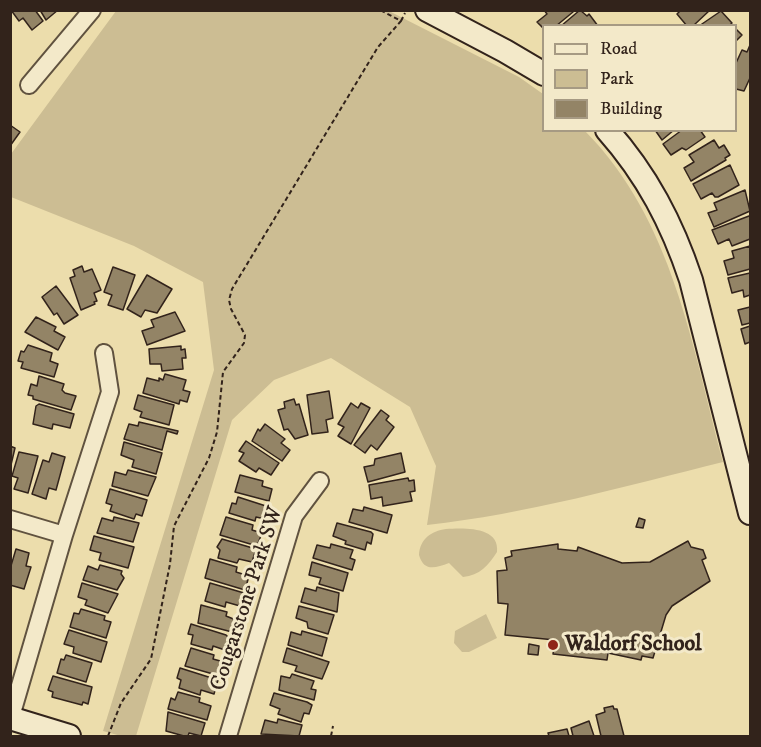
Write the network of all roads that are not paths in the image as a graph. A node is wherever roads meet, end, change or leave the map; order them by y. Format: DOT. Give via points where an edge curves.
graph roads {
  1 [pos="92,10"];
  2 [pos="416,12"];
  3 [pos="542,73"];
  4 [pos="29,85"];
  5 [pos="609,132"];
  6 [pos="104,353"];
  7 [pos="320,481"];
  8 [pos="750,513"];
  9 [pos="10,519"];
  10 [pos="64,535"];
  11 [pos="11,719"];
  12 [pos="69,736"];
  13 [pos="228,736"];
  1 -- 4 [label="street"];
  2 -- 3 [label="street" via="505,51"];
  5 -- 8 [label="street" via="648,182 678,242"];
  6 -- 10 [label="street" via="110,392"];
  7 -- 13 [label="street, Cougarstone Park SW" via="294,516"];
  9 -- 10 [label="street"];
  10 -- 11 [label="street"];
  11 -- 12 [label="street"];
}
